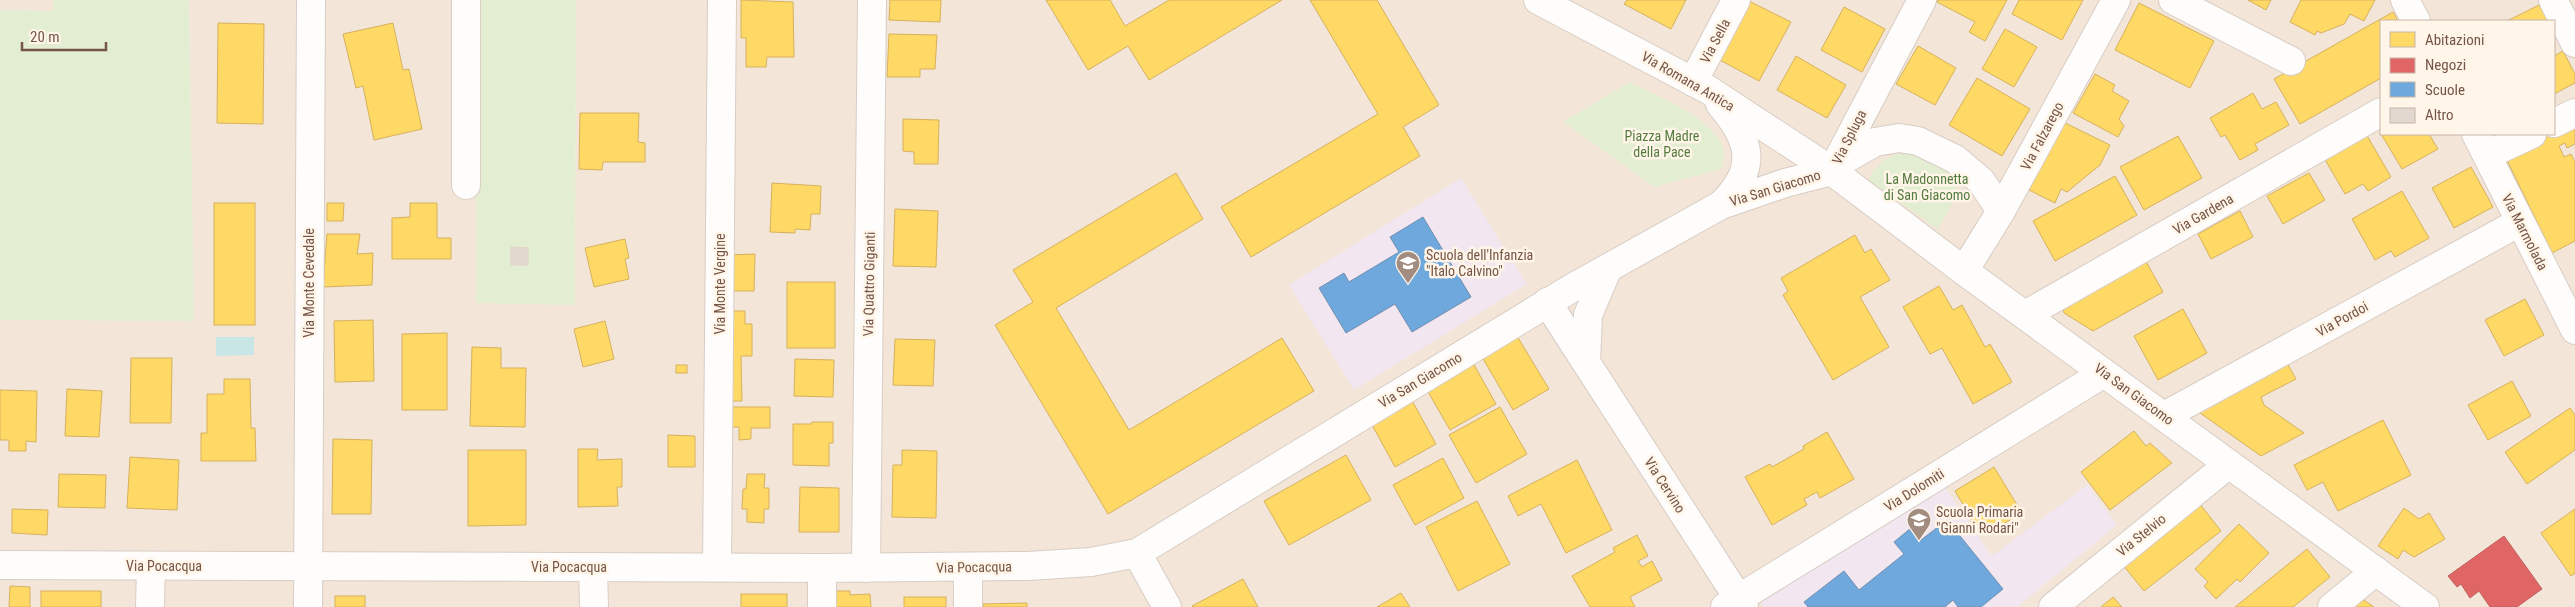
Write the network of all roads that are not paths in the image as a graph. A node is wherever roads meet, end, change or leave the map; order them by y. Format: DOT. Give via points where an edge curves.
graph roads {
  1 [pos="311,0"];
  2 [pos="466,0"];
  3 [pos="722,0"];
  4 [pos="872,0"];
  5 [pos="1538,0"];
  6 [pos="1736,0"];
  7 [pos="1922,0"];
  8 [pos="2116,0"];
  9 [pos="2173,0"];
  10 [pos="2405,0"];
  11 [pos="2553,0"];
  12 [pos="2415,20"];
  13 [pos="2575,43"];
  14 [pos="2291,62"];
  15 [pos="1700,85"];
  16 [pos="2380,113"];
  17 [pos="2575,113"];
  18 [pos="2555,123"];
  19 [pos="2527,135"];
  20 [pos="2481,144"];
  21 [pos="1832,171"];
  22 [pos="466,185"];
  23 [pos="1721,205"];
  24 [pos="2001,211"];
  25 [pos="2520,222"];
  26 [pos="1608,268"];
  27 [pos="1964,271"];
  28 [pos="1547,302"];
  29 [pos="2025,315"];
  30 [pos="2574,326"];
  31 [pos="1586,362"];
  32 [pos="2104,373"];
  33 [pos="2164,416"];
  34 [pos="2229,464"];
  35 [pos="1137,553"];
  36 [pos="0,565"];
  37 [pos="151,566"];
  38 [pos="308,566"];
  39 [pos="593,567"];
  40 [pos="717,567"];
  41 [pos="968,567"];
  42 [pos="822,568"];
  43 [pos="866,568"];
  44 [pos="2376,571"];
  45 [pos="1736,604"];
  46 [pos="150,607"];
  47 [pos="308,607"];
  48 [pos="594,607"];
  49 [pos="822,607"];
  50 [pos="968,607"];
  51 [pos="1167,607"];
  52 [pos="2053,607"];
  53 [pos="2332,607"];
  54 [pos="2425,607"];
  1 -- 38 [label="street, Via Monte Cevedale"];
  2 -- 22 [label="street"];
  3 -- 40 [label="street, Via Monte Vergine"];
  4 -- 43 [label="street, Via Quattro Giganti"];
  5 -- 15 [label="street, Via Romana Antica"];
  6 -- 15 [label="street, Via Sella"];
  7 -- 21 [label="street, Via Spluga"];
  8 -- 24 [label="street, Via Falzarego"];
  9 -- 14 [label="street"];
  10 -- 12 [label="street"];
  11 -- 13 [label="street"];
  15 -- 21 [label="street, Via Romana Antica"];
  15 -- 23 [label="street" via="1734,122 1747,155 1740,184"];
  16 -- 29 [label="street, Via Gardena"];
  17 -- 18 [label="street"];
  19 -- 20 [label="street"];
  20 -- 25 [label="street, Via Marmolada"];
  21 -- 23 [label="street, Via San Giacomo" via="1784,183"];
  21 -- 24 [label="street, Via Spluga" via="1875,142 1898,138 1918,141 1964,165 1981,181"];
  21 -- 27 [label="street, Via San Giacomo"];
  23 -- 26 [label="street, Via San Giacomo"];
  24 -- 27 [label="street, Via Falzarego"];
  25 -- 30 [label="street, Via Marmolada"];
  25 -- 33 [label="street, Via Pordoi"];
  26 -- 28 [label="street, Via San Giacomo"];
  26 -- 31 [label="street" via="1588,315"];
  27 -- 29 [label="street, Via San Giacomo"];
  28 -- 31 [label="street, Via Cervino"];
  28 -- 35 [label="street, Via San Giacomo"];
  29 -- 32 [label="street, Via San Giacomo"];
  31 -- 45 [label="street, Via Cervino"];
  32 -- 33 [label="street, Via San Giacomo"];
  32 -- 45 [label="street, Via Dolomiti"];
  33 -- 34 [label="street, Via San Giacomo"];
  34 -- 44 [label="street, Via San Giacomo"];
  34 -- 52 [label="street, Via Stelvio"];
  35 -- 41 [label="street, Via Pocacqua" via="1090,562"];
  35 -- 51 [label="street"];
  36 -- 37 [label="street, Via Pocacqua"];
  37 -- 38 [label="street, Via Pocacqua"];
  37 -- 46 [label="street"];
  38 -- 39 [label="street, Via Pocacqua"];
  38 -- 47 [label="street, Via Monte Cevedale"];
  39 -- 40 [label="street, Via Pocacqua"];
  39 -- 48 [label="street"];
  40 -- 42 [label="street, Via Pocacqua"];
  41 -- 43 [label="street, Via Pocacqua"];
  41 -- 50 [label="street"];
  42 -- 43 [label="street, Via Pocacqua"];
  42 -- 49 [label="street"];
  44 -- 53 [label="street"];
  44 -- 54 [label="street, Via San Giacomo"];
}
